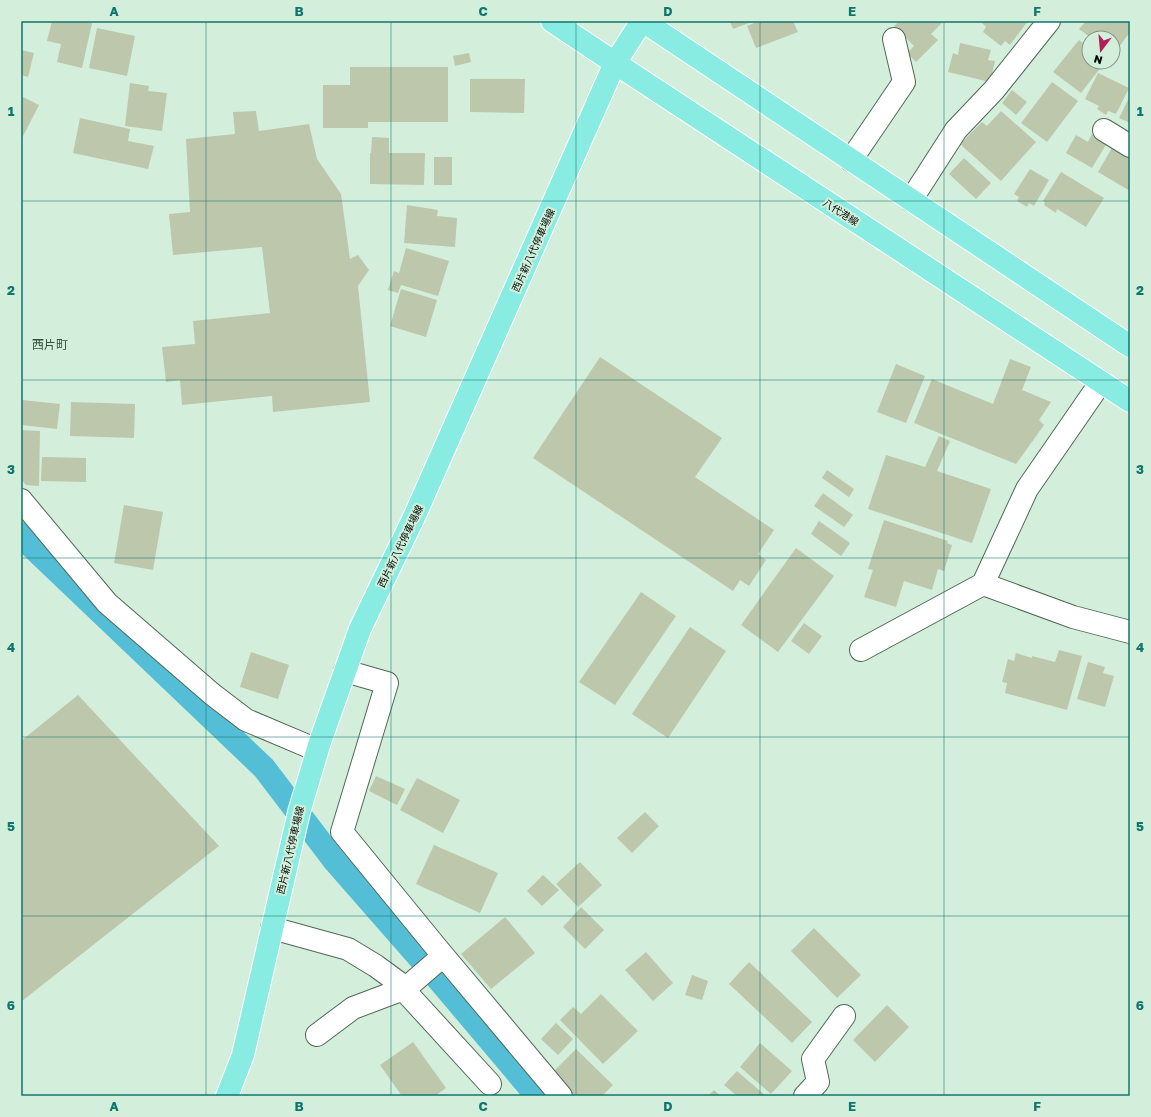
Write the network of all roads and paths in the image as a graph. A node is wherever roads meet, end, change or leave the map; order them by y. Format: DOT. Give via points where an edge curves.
graph roads {
  1 [pos="552,21"];
  2 [pos="642,21"];
  3 [pos="1049,21"];
  4 [pos="894,39"];
  5 [pos="614,64"];
  6 [pos="1104,130"];
  7 [pos="1130,146"];
  8 [pos="851,160"];
  9 [pos="911,200"];
  10 [pos="1130,346"];
  11 [pos="1101,382"];
  12 [pos="1130,401"];
  13 [pos="21,500"];
  14 [pos="983,584"];
  15 [pos="1130,632"];
  16 [pos="861,650"];
  17 [pos="345,671"];
  18 [pos="317,750"];
  19 [pos="272,928"];
  20 [pos="442,957"];
  21 [pos="406,988"];
  22 [pos="844,1016"];
  23 [pos="317,1035"];
  24 [pos="490,1084"];
  25 [pos="227,1096"];
  26 [pos="561,1096"];
  27 [pos="805,1096"];
  1 -- 5 [label="main road, 八代港線"];
  2 -- 5 [label="main road, 西片新八代停車場線"];
  2 -- 8 [label="main road"];
  3 -- 9 [label="street" via="994,90 956,130"];
  4 -- 8 [label="street" via="904,82"];
  5 -- 11 [label="main road, 八代港線"];
  5 -- 17 [label="main road, 西片新八代停車場線" via="415,515 360,629"];
  6 -- 7 [label="street"];
  8 -- 9 [label="main road"];
  9 -- 10 [label="main road"];
  11 -- 12 [label="main road, 八代港線"];
  11 -- 14 [label="street" via="1027,489"];
  13 -- 18 [label="street" via="107,604 212,694 246,720"];
  14 -- 15 [label="street" via="1073,617"];
  14 -- 16 [label="street"];
  17 -- 18 [label="main road, 西片新八代停車場線"];
  17 -- 20 [label="street" via="387,683 342,832"];
  18 -- 19 [label="main road, 西片新八代停車場線" via="299,812"];
  19 -- 21 [label="street" via="348,949"];
  19 -- 25 [label="main road, 西片新八代停車場線" via="243,1055"];
  20 -- 21 [label="street"];
  20 -- 26 [label="street"];
  21 -- 23 [label="street" via="353,1008"];
  21 -- 24 [label="street"];
  22 -- 27 [label="street" via="813,1059 818,1082"];
}
